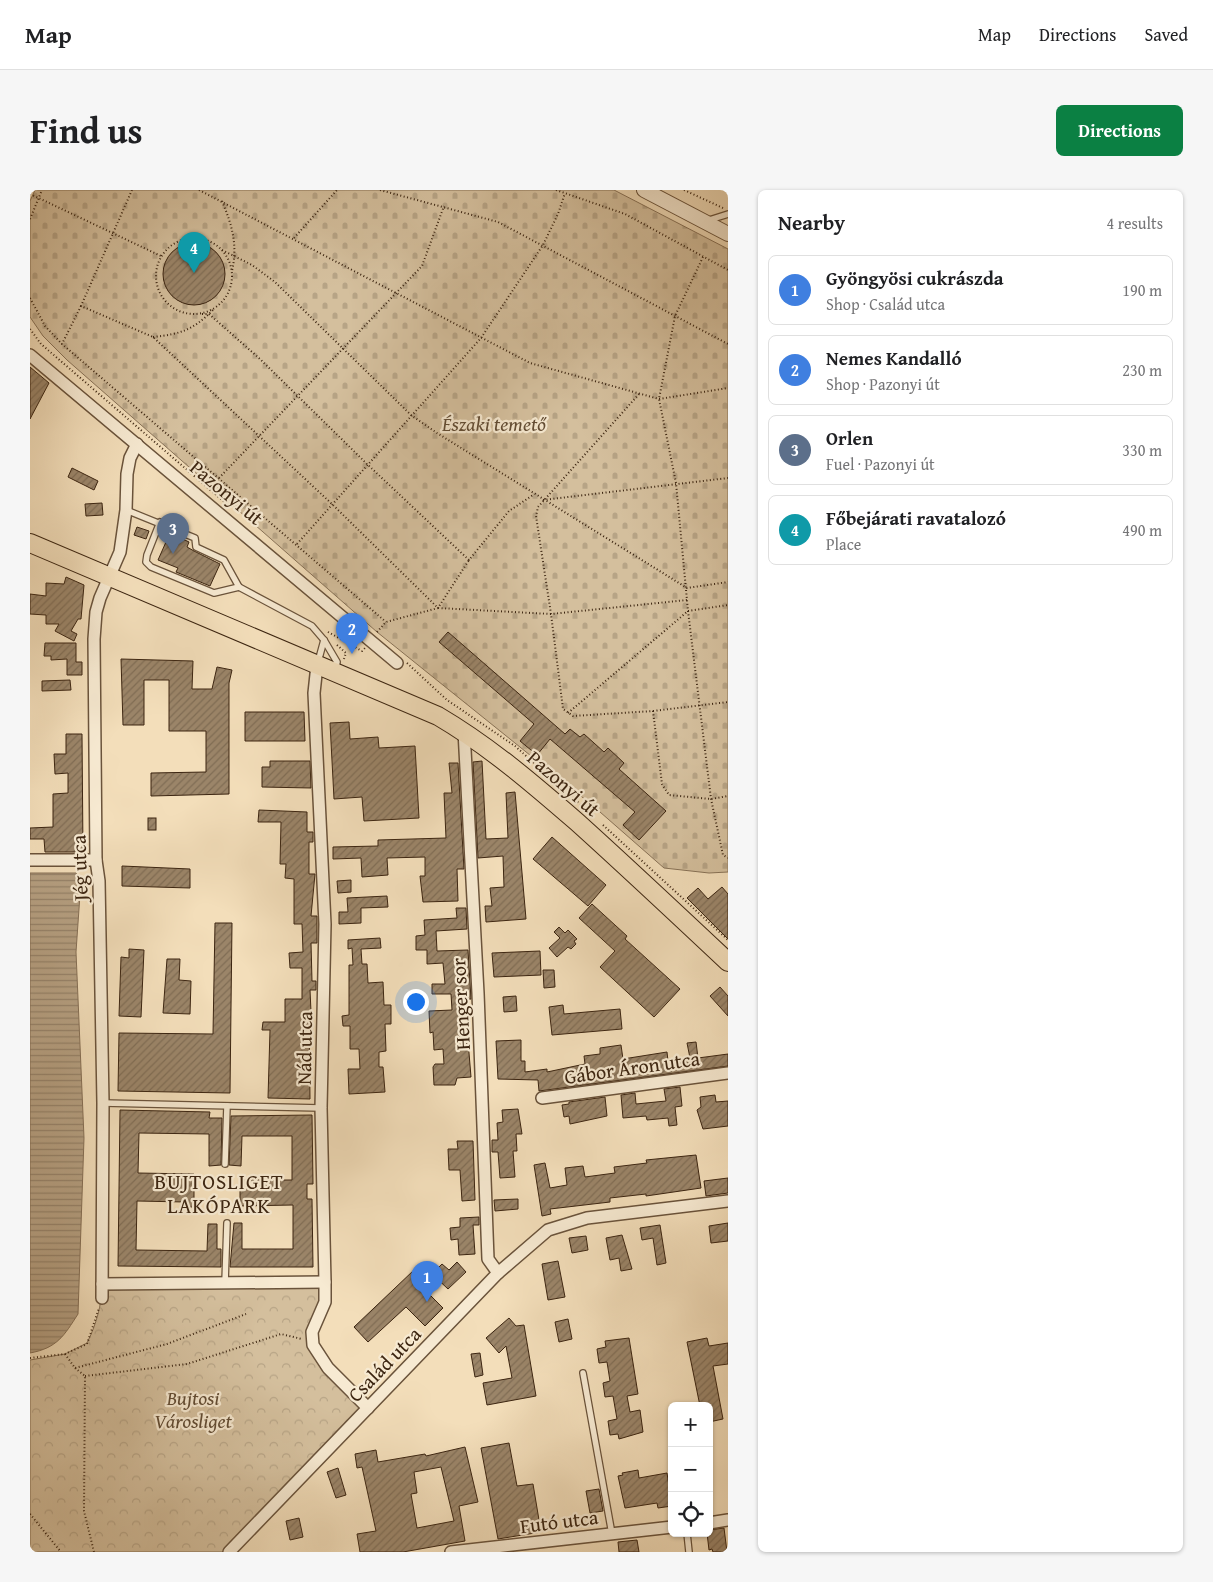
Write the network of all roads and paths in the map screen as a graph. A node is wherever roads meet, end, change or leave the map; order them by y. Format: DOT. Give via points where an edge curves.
graph roads {
  1 [pos="42,190"];
  2 [pos="132,190"];
  3 [pos="199,190"];
  4 [pos="337,190"];
  5 [pos="380,190"];
  6 [pos="556,190"];
  7 [pos="644,190"];
  8 [pos="684,190"];
  9 [pos="565,192"];
  10 [pos="30,194"];
  11 [pos="38,198"];
  12 [pos="222,201"];
  13 [pos="444,206"];
  14 [pos="728,212"];
  15 [pos="30,219"];
  16 [pos="704,222"];
  17 [pos="112,234"];
  18 [pos="728,234"];
  19 [pos="294,238"];
  20 [pos="543,245"];
  21 [pos="222,250"];
  22 [pos="161,256"];
  23 [pos="236,256"];
  24 [pos="703,257"];
  25 [pos="728,270"];
  26 [pos="232,272"];
  27 [pos="394,294"];
  28 [pos="30,298"];
  29 [pos="81,306"];
  30 [pos="215,308"];
  31 [pos="202,314"];
  32 [pos="209,314"];
  33 [pos="675,316"];
  34 [pos="30,329"];
  35 [pos="153,337"];
  36 [pos="481,338"];
  37 [pos="62,344"];
  38 [pos="728,344"];
  39 [pos="343,348"];
  40 [pos="30,355"];
  41 [pos="728,388"];
  42 [pos="638,394"];
  43 [pos="298,396"];
  44 [pos="659,399"];
  45 [pos="411,415"];
  46 [pos="258,436"];
  47 [pos="137,444"];
  48 [pos="367,464"];
  49 [pos="219,478"];
  50 [pos="728,478"];
  51 [pos="676,483"];
  52 [pos="533,495"];
  53 [pos="543,500"];
  54 [pos="333,505"];
  55 [pos="229,507"];
  56 [pos="126,510"];
  57 [pos="160,522"];
  58 [pos="30,543"];
  59 [pos="297,544"];
  60 [pos="469,560"];
  61 [pos="110,575"];
  62 [pos="728,582"];
  63 [pos="239,587"];
  64 [pos="687,588"];
  65 [pos="687,600"];
  66 [pos="728,605"];
  67 [pos="438,608"];
  68 [pos="688,611"];
  69 [pos="550,614"];
  70 [pos="386,622"];
  71 [pos="317,632"];
  72 [pos="381,638"];
  73 [pos="324,640"];
  74 [pos="362,651"];
  75 [pos="399,660"];
  76 [pos="317,665"];
  77 [pos="339,674"];
  78 [pos="728,702"];
  79 [pos="700,705"];
  80 [pos="653,711"];
  81 [pos="568,713"];
  82 [pos="464,731"];
  83 [pos="728,796"];
  84 [pos="711,799"];
  85 [pos="581,806"];
  86 [pos="596,819"];
  87 [pos="728,858"];
  88 [pos="30,860"];
  89 [pos="96,860"];
  90 [pos="728,940"];
  91 [pos="728,962"];
  92 [pos="728,1074"];
  93 [pos="542,1098"];
  94 [pos="103,1103"];
  95 [pos="227,1106"];
  96 [pos="321,1108"];
  97 [pos="225,1164"];
  98 [pos="728,1201"];
  99 [pos="226,1223"];
  100 [pos="498,1273"];
  101 [pos="325,1282"];
  102 [pos="102,1284"];
  103 [pos="225,1284"];
  104 [pos="102,1298"];
  105 [pos="246,1314"];
  106 [pos="313,1346"];
  107 [pos="65,1354"];
  108 [pos="30,1358"];
  109 [pos="75,1368"];
  110 [pos="583,1374"];
  111 [pos="85,1376"];
  112 [pos="368,1408"];
  113 [pos="30,1514"];
  114 [pos="728,1520"];
  115 [pos="713,1522"];
  116 [pos="668,1527"];
  117 [pos="612,1534"];
  118 [pos="687,1537"];
  119 [pos="526,1548"];
  120 [pos="61,1552"];
  121 [pos="94,1552"];
  122 [pos="229,1552"];
  123 [pos="451,1552"];
  124 [pos="689,1552"];
  1 -- 11 [label="path"];
  2 -- 17 [label="path"];
  3 -- 12 [label="path"];
  4 -- 19 [label="path"];
  5 -- 13 [label="path"];
  6 -- 9 [label="path"];
  7 -- 16 [label="street"];
  8 -- 14 [label="path"];
  9 -- 20 [label="path"];
  9 -- 24 [label="path" via="625,214"];
  10 -- 11 [label="path"];
  11 -- 15 [label="path"];
  11 -- 17 [label="path"];
  12 -- 19 [label="path"];
  12 -- 23 [label="path" via="235,238"];
  13 -- 20 [label="path" via="498,222"];
  13 -- 27 [label="path" via="422,266"];
  14 -- 16 [label="lane"];
  16 -- 18 [label="street"];
  17 -- 22 [label="path"];
  17 -- 29 [label="path"];
  19 -- 27 [label="path"];
  20 -- 33 [label="path"];
  20 -- 36 [label="path"];
  21 -- 22 [label="path" via="213,243 190,238 169,247"];
  21 -- 23 [label="path"];
  21 -- 26 [label="path"];
  22 -- 31 [label="path" via="156,278 163,298 180,312"];
  23 -- 26 [label="path"];
  23 -- 39 [label="path" via="275,282"];
  24 -- 25 [label="path"];
  24 -- 33 [label="path"];
  26 -- 30 [label="path" via="228,292"];
  27 -- 36 [label="path"];
  27 -- 39 [label="path"];
  28 -- 37 [label="path" via="45,326"];
  29 -- 35 [label="path"];
  29 -- 37 [label="path"];
  30 -- 31 [label="path"];
  30 -- 32 [label="path"];
  31 -- 32 [label="path"];
  32 -- 35 [label="path" via="197,326 177,334"];
  32 -- 43 [label="path"];
  33 -- 38 [label="path"];
  33 -- 44 [label="path"];
  34 -- 55 [label="path" via="41,344"];
  35 -- 46 [label="path"];
  36 -- 42 [label="path" via="530,363"];
  36 -- 45 [label="path"];
  37 -- 49 [label="path"];
  39 -- 43 [label="path"];
  39 -- 45 [label="path"];
  40 -- 47 [label="street, Pazonyi út"];
  41 -- 44 [label="path"];
  42 -- 44 [label="path"];
  42 -- 53 [label="path"];
  43 -- 46 [label="path"];
  43 -- 48 [label="path"];
  44 -- 51 [label="path"];
  45 -- 48 [label="path"];
  45 -- 52 [label="path"];
  46 -- 49 [label="path"];
  46 -- 54 [label="path"];
  47 -- 56 [label="street, Jég utca" via="127,474"];
  47 -- 75 [label="street, Pazonyi út"];
  48 -- 54 [label="path"];
  48 -- 60 [label="path"];
  49 -- 59 [label="path"];
  50 -- 51 [label="path"];
  51 -- 53 [label="path"];
  51 -- 64 [label="path"];
  52 -- 53 [label="path"];
  52 -- 60 [label="path" via="509,511"];
  53 -- 64 [label="path"];
  53 -- 69 [label="path" via="536,516"];
  54 -- 59 [label="path"];
  54 -- 67 [label="path"];
  56 -- 57 [label="lane"];
  56 -- 61 [label="street, Jég utca" via="120,552"];
  57 -- 63 [label="lane" via="195,538 196,547 224,560"];
  57 -- 63 [label="lane" via="147,555 146,562 151,567 214,593"];
  58 -- 61 [label="main road"];
  59 -- 70 [label="path"];
  60 -- 67 [label="path"];
  61 -- 76 [label="main road"];
  61 -- 89 [label="street, Jég utca" via="100,598 94,639"];
  62 -- 64 [label="path"];
  63 -- 71 [label="lane" via="312,626"];
  64 -- 65 [label="path"];
  65 -- 68 [label="path"];
  65 -- 69 [label="path"];
  66 -- 68 [label="path"];
  67 -- 69 [label="path"];
  67 -- 70 [label="path"];
  68 -- 79 [label="path"];
  68 -- 81 [label="path"];
  69 -- 81 [label="path" via="563,709"];
  70 -- 72 [label="path" via="376,634"];
  71 -- 73 [label="lane"];
  71 -- 74 [label="path" via="329,632"];
  73 -- 76 [label="lane"];
  73 -- 77 [label="lane" via="337,662"];
  75 -- 85 [label="path" via="436,692 515,746"];
  76 -- 77 [label="main road, Pazonyi út"];
  76 -- 96 [label="street, Nád utca" via="314,693 325,924"];
  77 -- 82 [label="main road, Pazonyi út" via="438,716"];
  78 -- 79 [label="path"];
  79 -- 80 [label="path"];
  79 -- 84 [label="path"];
  80 -- 81 [label="path" via="573,716"];
  80 -- 84 [label="path" via="662,784 669,795"];
  82 -- 91 [label="main road, Pazonyi út" via="518,770 630,869"];
  82 -- 100 [label="street, Henger sor" via="488,1258"];
  83 -- 84 [label="path"];
  84 -- 87 [label="path" via="723,855"];
  86 -- 90 [label="path"];
  88 -- 89 [label="street"];
  89 -- 94 [label="street, Jég utca"];
  92 -- 93 [label="street, Gábor Áron utca"];
  94 -- 95 [label="lane"];
  94 -- 102 [label="street, Jég utca"];
  95 -- 96 [label="lane"];
  95 -- 97 [label="lane"];
  96 -- 101 [label="street, Nád utca"];
  98 -- 100 [label="street, Család utca" via="568,1222 548,1230"];
  99 -- 103 [label="lane"];
  100 -- 112 [label="street, Család utca"];
  101 -- 103 [label="street"];
  101 -- 106 [label="street, Nád utca" via="324,1302 312,1332"];
  102 -- 103 [label="street"];
  102 -- 104 [label="street, Jég utca"];
  104 -- 107 [label="path" via="87,1344"];
  105 -- 109 [label="path" via="167,1344"];
  106 -- 111 [label="path" via="299,1338 281,1334 187,1364"];
  106 -- 112 [label="street" via="328,1368"];
  107 -- 108 [label="path"];
  107 -- 109 [label="path"];
  109 -- 111 [label="path"];
  110 -- 117 [label="lane"];
  111 -- 121 [label="path" via="84,1511"];
  112 -- 122 [label="street, Család utca"];
  113 -- 120 [label="path"];
  114 -- 115 [label="street"];
  116 -- 117 [label="street, Futó utca"];
  117 -- 119 [label="street, Futó utca"];
  118 -- 124 [label="lane"];
  119 -- 123 [label="street, Futó utca"];
}
